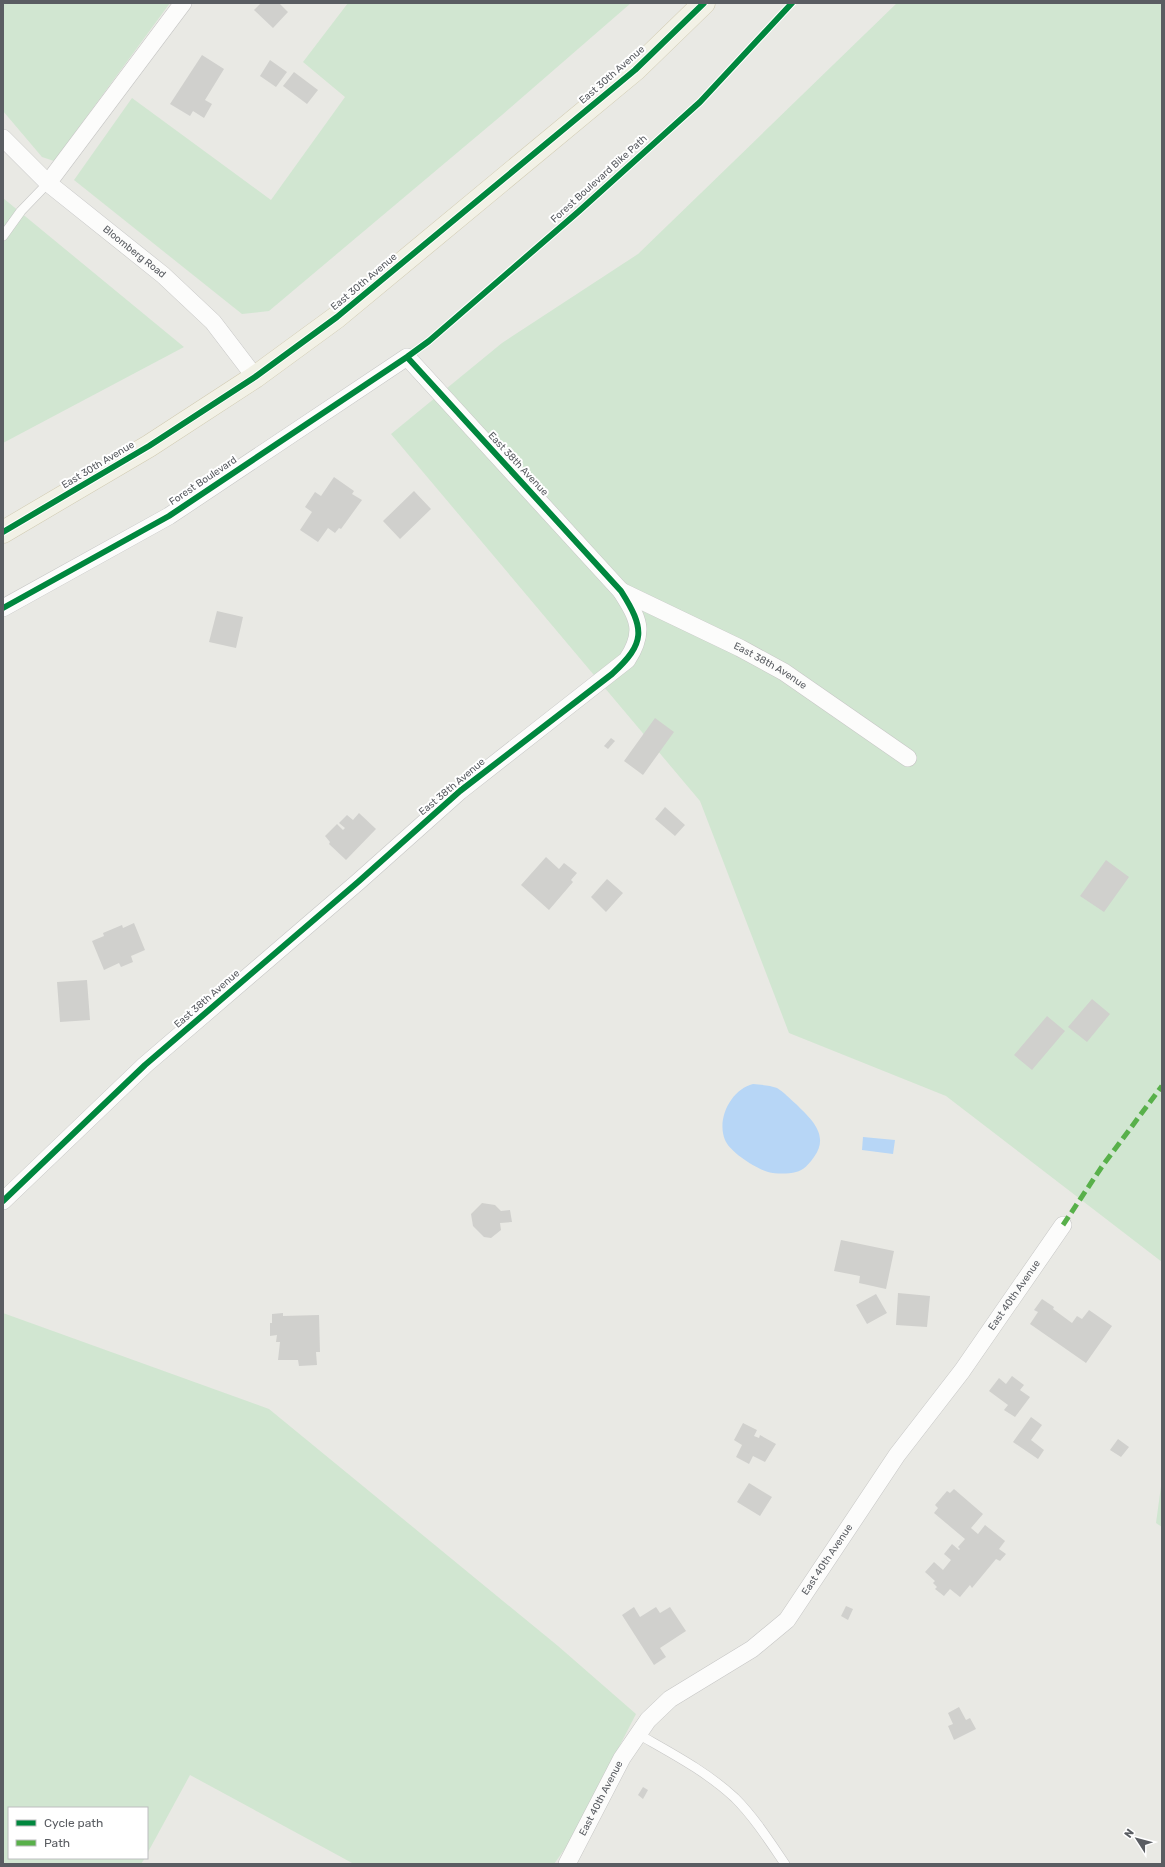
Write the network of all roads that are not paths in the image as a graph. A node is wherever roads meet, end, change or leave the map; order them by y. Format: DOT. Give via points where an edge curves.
graph roads {
  1 [pos="182,3"];
  2 [pos="704,3"];
  3 [pos="3,138"];
  4 [pos="48,183"];
  5 [pos="3,236"];
  6 [pos="407,357"];
  7 [pos="255,377"];
  8 [pos="3,532"];
  9 [pos="621,591"];
  10 [pos="3,608"];
  11 [pos="908,758"];
  12 [pos="3,1200"];
  13 [pos="1063,1225"];
  14 [pos="638,1734"];
  15 [pos="567,1864"];
  16 [pos="785,1864"];
  1 -- 4 [label="street"];
  2 -- 7 [label="main road, East 30th Avenue" via="629,75 337,317"];
  3 -- 4 [label="street, Bloomberg Road"];
  4 -- 5 [label="lane" via="21,211"];
  4 -- 7 [label="street, Bloomberg Road" via="163,275 213,322"];
  6 -- 9 [label="street, East 38th Avenue"];
  6 -- 10 [label="street, Forest Boulevard" via="169,516"];
  7 -- 8 [label="main road, East 30th Avenue" via="148,446"];
  9 -- 11 [label="street, East 38th Avenue" via="784,672"];
  9 -- 12 [label="street, East 38th Avenue" via="638,622 636,647 627,660 460,791 145,1065"];
  13 -- 14 [label="street, East 40th Avenue" via="962,1371 897,1455 787,1620 752,1649 670,1699 656,1711"];
  14 -- 15 [label="street, East 40th Avenue" via="612,1776"];
  14 -- 16 [label="lane" via="702,1771 735,1799"];
}
